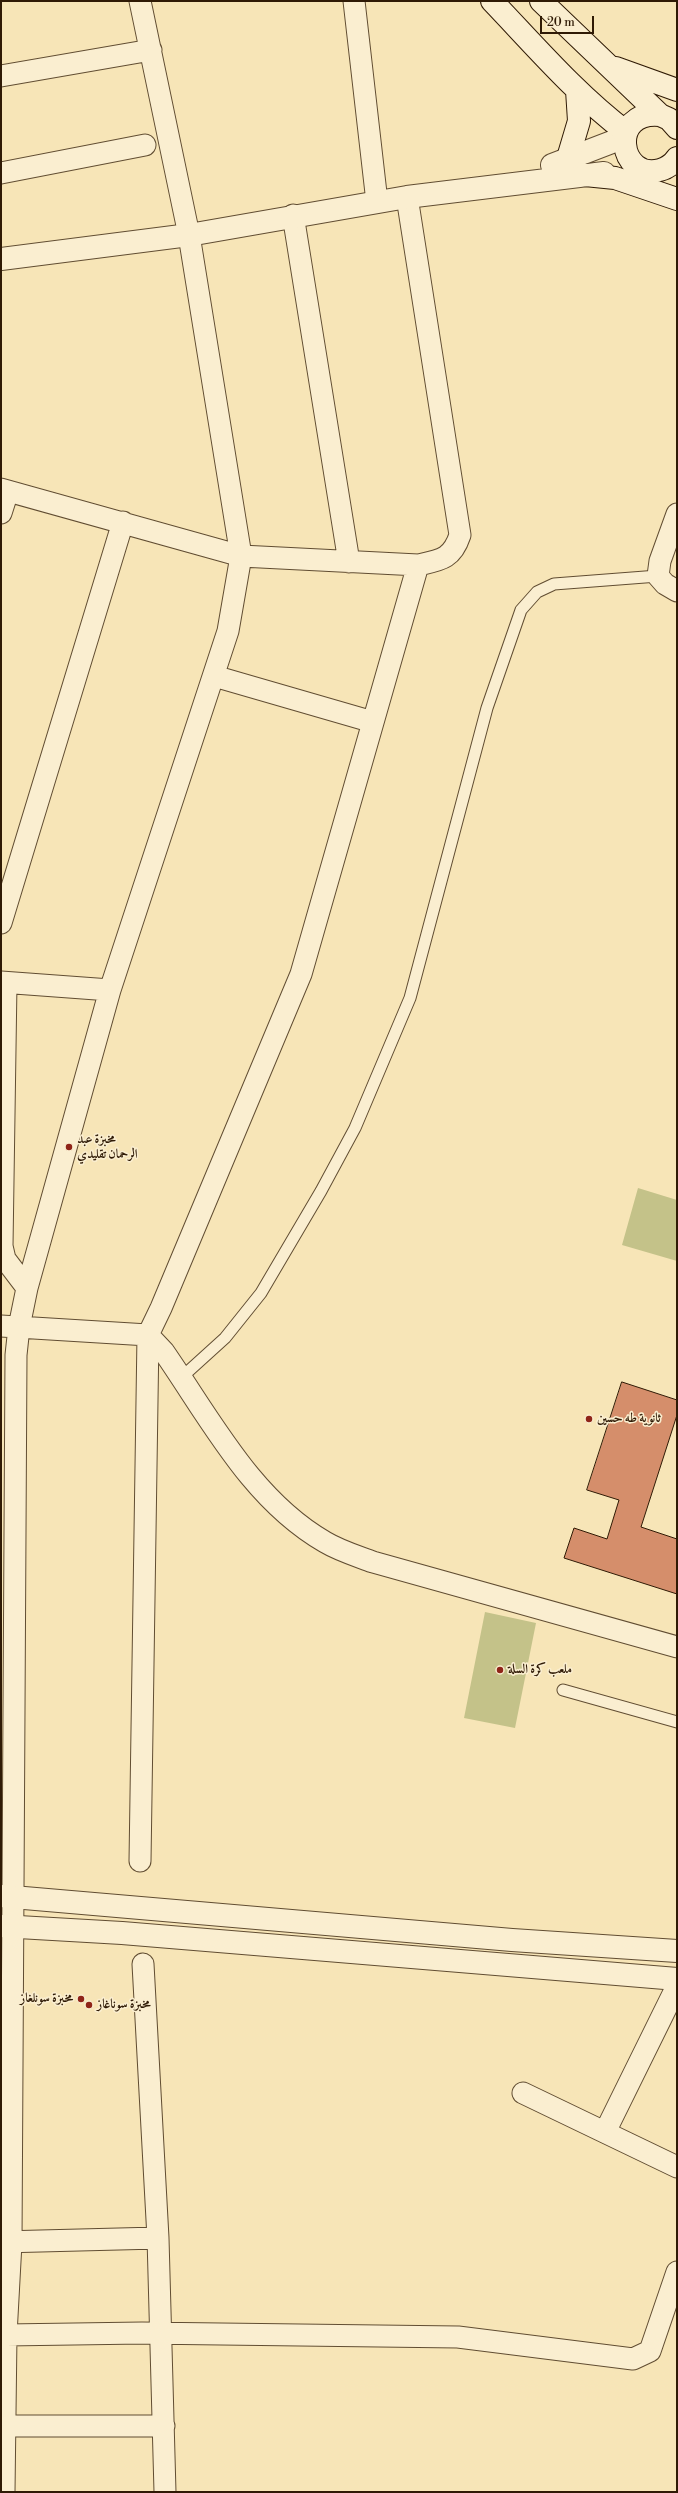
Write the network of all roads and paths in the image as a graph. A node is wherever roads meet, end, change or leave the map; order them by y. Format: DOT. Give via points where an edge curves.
graph roads {
  1 [pos="140,1"];
  2 [pos="354,1"];
  3 [pos="492,1"];
  4 [pos="541,1"];
  5 [pos="151,50"];
  6 [pos="609,65"];
  7 [pos="1,76"];
  8 [pos="577,90"];
  9 [pos="677,90"];
  10 [pos="671,120"];
  11 [pos="625,134"];
  12 [pos="145,145"];
  13 [pos="568,158"];
  14 [pos="638,167"];
  15 [pos="672,170"];
  16 [pos="1,172"];
  17 [pos="585,175"];
  18 [pos="507,184"];
  19 [pos="407,198"];
  20 [pos="677,198"];
  21 [pos="377,202"];
  22 [pos="293,215"];
  23 [pos="189,235"];
  24 [pos="1,259"];
  25 [pos="4,490"];
  26 [pos="1,513"];
  27 [pos="677,514"];
  28 [pos="123,522"];
  29 [pos="241,556"];
  30 [pos="349,562"];
  31 [pos="418,565"];
  32 [pos="658,576"];
  33 [pos="677,591"];
  34 [pos="214,676"];
  35 [pos="373,722"];
  36 [pos="1,923"];
  37 [pos="3,983"];
  38 [pos="110,990"];
  39 [pos="27,1288"];
  40 [pos="10,1326"];
  41 [pos="148,1335"];
  42 [pos="182,1378"];
  43 [pos="677,1647"];
  44 [pos="8,1658"];
  45 [pos="563,1690"];
  46 [pos="677,1722"];
  47 [pos="140,1861"];
  48 [pos="7,1896"];
  49 [pos="7,1926"];
  50 [pos="677,1951"];
  51 [pos="143,1964"];
  52 [pos="677,1979"];
  53 [pos="677,1986"];
  54 [pos="671,2011"];
  55 [pos="523,2093"];
  56 [pos="605,2132"];
  57 [pos="677,2167"];
  58 [pos="158,2238"];
  59 [pos="6,2242"];
  60 [pos="677,2272"];
  61 [pos="5,2324"];
  62 [pos="162,2334"];
  63 [pos="5,2426"];
  64 [pos="164,2426"];
  65 [pos="4,2492"];
  66 [pos="165,2492"];
  1 -- 5 [label="street"];
  2 -- 21 [label="street"];
  3 -- 8 [label="street"];
  4 -- 6 [label="street"];
  5 -- 7 [label="street"];
  5 -- 23 [label="street"];
  6 -- 9 [label="street"];
  6 -- 10 [label="street"];
  8 -- 11 [label="street"];
  8 -- 13 [label="street" via="579,121"];
  10 -- 11 [label="street" via="650,114 640,117 632,123"];
  11 -- 13 [label="street"];
  11 -- 14 [label="street" via="627,154"];
  12 -- 16 [label="street"];
  13 -- 18 [label="street"];
  14 -- 15 [label="street" via="650,171"];
  14 -- 17 [label="street"];
  17 -- 18 [label="street"];
  17 -- 20 [label="street" via="615,178"];
  18 -- 19 [label="street"];
  19 -- 21 [label="street"];
  19 -- 31 [label="street" via="460,535 456,547 448,556"];
  21 -- 22 [label="street"];
  22 -- 23 [label="street"];
  22 -- 30 [label="street"];
  23 -- 24 [label="street"];
  23 -- 29 [label="street"];
  25 -- 26 [label="street"];
  25 -- 28 [label="street"];
  27 -- 32 [label="street" via="660,561"];
  28 -- 29 [label="street"];
  28 -- 36 [label="street"];
  29 -- 30 [label="street"];
  29 -- 34 [label="street" via="228,631"];
  30 -- 31 [label="street"];
  31 -- 35 [label="street"];
  32 -- 33 [label="street"];
  32 -- 42 [label="lane" via="554,584 537,592 521,610 487,708 410,998 355,1128 261,1293 225,1338"];
  34 -- 35 [label="street"];
  34 -- 38 [label="street"];
  35 -- 41 [label="street" via="301,974"];
  37 -- 38 [label="street"];
  37 -- 39 [label="street" via="2,1246 5,1259"];
  38 -- 39 [label="street"];
  39 -- 40 [label="street"];
  40 -- 41 [label="street"];
  40 -- 44 [label="street" via="16,1355"];
  41 -- 42 [label="street" via="164,1352"];
  41 -- 47 [label="street"];
  42 -- 43 [label="street" via="256,1485 289,1517 326,1542 373,1562"];
  44 -- 48 [label="street"];
  45 -- 46 [label="lane"];
  48 -- 49 [label="street"];
  48 -- 50 [label="street"];
  49 -- 52 [label="street" via="122,1933"];
  49 -- 59 [label="street"];
  51 -- 58 [label="street"];
  53 -- 54 [label="street"];
  54 -- 56 [label="street"];
  55 -- 56 [label="street"];
  56 -- 57 [label="street"];
  58 -- 59 [label="street"];
  58 -- 62 [label="street"];
  59 -- 61 [label="street"];
  60 -- 62 [label="street" via="650,2351 633,2359 458,2337"];
  61 -- 62 [label="street"];
  61 -- 63 [label="street"];
  62 -- 64 [label="street"];
  63 -- 64 [label="street"];
  63 -- 65 [label="street"];
  64 -- 66 [label="street"];
}
